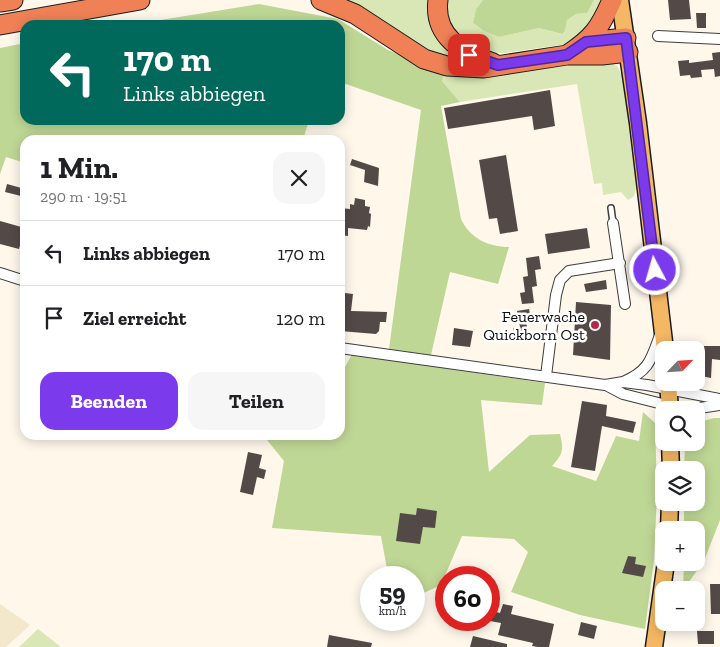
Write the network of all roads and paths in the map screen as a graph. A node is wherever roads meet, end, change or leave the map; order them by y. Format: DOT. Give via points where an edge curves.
graph roads {
  1 [pos="13,0"];
  2 [pos="140,0"];
  3 [pos="321,0"];
  4 [pos="438,0"];
  5 [pos="612,0"];
  6 [pos="620,0"];
  7 [pos="0,2"];
  8 [pos="28,20"];
  9 [pos="20,21"];
  10 [pos="0,25"];
  11 [pos="658,36"];
  12 [pos="720,39"];
  13 [pos="586,42"];
  14 [pos="627,45"];
  15 [pos="567,55"];
  16 [pos="498,65"];
  17 [pos="612,208"];
  18 [pos="614,223"];
  19 [pos="620,263"];
  20 [pos="0,273"];
  21 [pos="20,279"];
  22 [pos="625,304"];
  23 [pos="662,330"];
  24 [pos="664,341"];
  25 [pos="345,349"];
  26 [pos="546,376"];
  27 [pos="623,382"];
  28 [pos="605,384"];
  29 [pos="655,385"];
  30 [pos="689,391"];
  31 [pos="720,399"];
  32 [pos="655,404"];
  33 [pos="720,405"];
  34 [pos="705,407"];
  35 [pos="665,571"];
  36 [pos="654,647"];
  1 -- 7 [label="highway"];
  2 -- 8 [label="highway"];
  3 -- 16 [label="highway" via="355,14 424,59 466,68"];
  4 -- 16 [label="highway" via="438,16 450,39 469,55"];
  5 -- 13 [label="highway" via="598,29"];
  6 -- 14 [label="main road"];
  9 -- 10 [label="highway"];
  11 -- 12 [label="street"];
  13 -- 14 [label="highway"];
  13 -- 15 [label="highway"];
  14 -- 15 [label="highway" via="602,55"];
  14 -- 23 [label="main road"];
  15 -- 16 [label="highway"];
  17 -- 18 [label="lane"];
  18 -- 19 [label="street"];
  19 -- 22 [label="street"];
  19 -- 26 [label="street" via="563,274 556,295"];
  20 -- 21 [label="street"];
  23 -- 24 [label="main road"];
  23 -- 27 [label="street" via="648,366"];
  25 -- 26 [label="street"];
  26 -- 28 [label="street"];
  27 -- 28 [label="street"];
  27 -- 29 [label="street"];
  28 -- 32 [label="street" via="623,394"];
  30 -- 31 [label="street"];
  33 -- 34 [label="street"];
  35 -- 36 [label="main road"];
}
